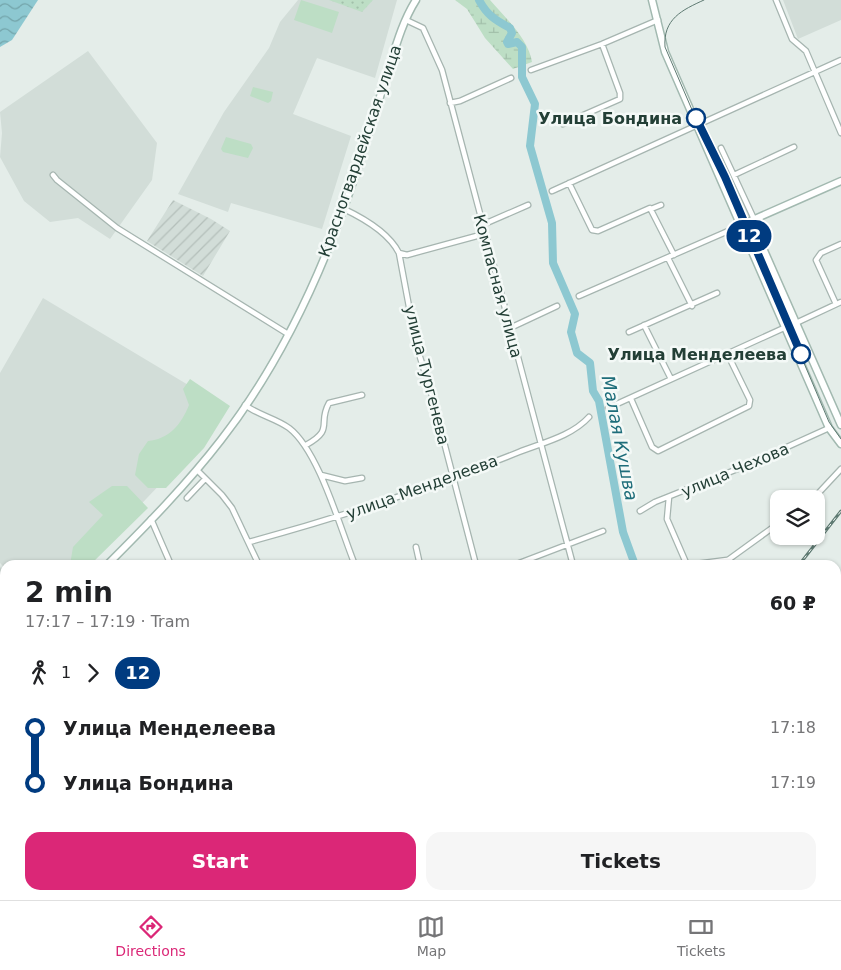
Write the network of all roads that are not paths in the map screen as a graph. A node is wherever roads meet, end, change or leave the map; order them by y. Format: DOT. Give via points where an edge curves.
graph roads {
  1 [pos="416,0"];
  2 [pos="652,0"];
  3 [pos="776,0"];
  4 [pos="406,20"];
  5 [pos="658,20"];
  6 [pos="602,44"];
  7 [pos="841,60"];
  8 [pos="532,70"];
  9 [pos="815,71"];
  10 [pos="510,78"];
  11 [pos="450,103"];
  12 [pos="841,119"];
  13 [pos="836,121"];
  14 [pos="563,124"];
  15 [pos="698,126"];
  16 [pos="841,133"];
  17 [pos="794,147"];
  18 [pos="721,148"];
  19 [pos="53,175"];
  20 [pos="734,175"];
  21 [pos="841,180"];
  22 [pos="569,183"];
  23 [pos="552,191"];
  24 [pos="528,205"];
  25 [pos="661,205"];
  26 [pos="344,209"];
  27 [pos="651,209"];
  28 [pos="752,220"];
  29 [pos="482,225"];
  30 [pos="742,225"];
  31 [pos="484,234"];
  32 [pos="841,244"];
  33 [pos="399,253"];
  34 [pos="674,255"];
  35 [pos="668,258"];
  36 [pos="717,293"];
  37 [pos="579,296"];
  38 [pos="839,303"];
  39 [pos="557,306"];
  40 [pos="692,306"];
  41 [pos="796,323"];
  42 [pos="644,326"];
  43 [pos="786,327"];
  44 [pos="510,328"];
  45 [pos="629,332"];
  46 [pos="288,334"];
  47 [pos="727,353"];
  48 [pos="671,380"];
  49 [pos="362,395"];
  50 [pos="631,399"];
  51 [pos="244,405"];
  52 [pos="608,408"];
  53 [pos="589,416"];
  54 [pos="841,425"];
  55 [pos="829,428"];
  56 [pos="540,443"];
  57 [pos="841,444"];
  58 [pos="306,445"];
  59 [pos="841,469"];
  60 [pos="197,470"];
  61 [pos="321,475"];
  62 [pos="362,478"];
  63 [pos="206,479"];
  64 [pos="454,479"];
  65 [pos="821,490"];
  66 [pos="187,498"];
  67 [pos="669,498"];
  68 [pos="640,511"];
  69 [pos="336,518"];
  70 [pos="151,519"];
  71 [pos="603,530"];
  72 [pos="770,530"];
  73 [pos="249,542"];
  74 [pos="416,546"];
  75 [pos="568,546"];
  76 [pos="113,560"];
  77 [pos="170,560"];
  78 [pos="257,560"];
  79 [pos="353,560"];
  80 [pos="419,560"];
  81 [pos="475,560"];
  82 [pos="528,560"];
  83 [pos="572,560"];
  84 [pos="685,560"];
  85 [pos="728,560"];
  1 -- 4 [label="main road, Красногвардейская улица"];
  2 -- 5 [label="main road"];
  3 -- 9 [label="street" via="792,39 806,50"];
  4 -- 11 [label="street, Компасная улица" via="420,26 426,33 439,60"];
  4 -- 26 [label="main road, Красногвардейская улица"];
  5 -- 6 [label="street"];
  5 -- 15 [label="main road" via="666,52"];
  6 -- 8 [label="street"];
  6 -- 14 [label="street" via="620,99"];
  7 -- 9 [label="street"];
  9 -- 13 [label="street"];
  9 -- 15 [label="street"];
  10 -- 11 [label="street"];
  11 -- 29 [label="street, Компасная улица"];
  12 -- 13 [label="street"];
  13 -- 16 [label="street"];
  15 -- 22 [label="street"];
  15 -- 30 [label="main road"];
  17 -- 20 [label="street"];
  18 -- 20 [label="street"];
  19 -- 46 [label="street" via="117,228"];
  20 -- 28 [label="street"];
  21 -- 28 [label="main road"];
  22 -- 23 [label="street"];
  22 -- 27 [label="street" via="590,228 596,232"];
  24 -- 29 [label="street"];
  25 -- 27 [label="street"];
  26 -- 33 [label="street" via="362,218"];
  26 -- 46 [label="main road, Красногвардейская улица"];
  27 -- 34 [label="street"];
  28 -- 30 [label="main road"];
  28 -- 41 [label="main road"];
  29 -- 31 [label="street, Компасная улица"];
  30 -- 34 [label="street"];
  30 -- 43 [label="main road"];
  31 -- 33 [label="street" via="407,255"];
  31 -- 44 [label="street, Компасная улица"];
  32 -- 38 [label="street" via="821,253 816,260"];
  33 -- 64 [label="street, улица Тургенева" via="416,344"];
  34 -- 35 [label="street"];
  35 -- 37 [label="street"];
  35 -- 40 [label="street"];
  36 -- 40 [label="street"];
  38 -- 41 [label="street"];
  39 -- 44 [label="street"];
  40 -- 42 [label="street"];
  41 -- 54 [label="main road"];
  42 -- 45 [label="street"];
  42 -- 48 [label="street"];
  43 -- 47 [label="street"];
  43 -- 55 [label="main road"];
  44 -- 56 [label="street, Компасная улица"];
  46 -- 51 [label="main road, Красногвардейская улица"];
  47 -- 48 [label="street"];
  47 -- 50 [label="street" via="750,406 658,450 652,447"];
  48 -- 50 [label="street"];
  49 -- 58 [label="street" via="330,403 325,429 319,438"];
  50 -- 52 [label="street"];
  51 -- 58 [label="street" via="288,428"];
  51 -- 60 [label="main road, Красногвардейская улица"];
  53 -- 56 [label="street, улица Менделеева" via="579,427"];
  55 -- 57 [label="main road"];
  55 -- 67 [label="street, улица Чехова"];
  56 -- 64 [label="street, улица Менделеева"];
  56 -- 75 [label="street, Компасная улица"];
  58 -- 61 [label="street"];
  59 -- 65 [label="street"];
  60 -- 63 [label="street"];
  60 -- 70 [label="main road, Красногвардейская улица"];
  61 -- 62 [label="street" via="345,481"];
  61 -- 69 [label="street"];
  63 -- 66 [label="street"];
  63 -- 73 [label="street" via="232,508"];
  64 -- 69 [label="street, улица Менделеева"];
  64 -- 81 [label="street, улица Тургенева"];
  67 -- 68 [label="street, улица Чехова"];
  67 -- 84 [label="street" via="667,519"];
  69 -- 73 [label="street, улица Менделеева"];
  69 -- 79 [label="street"];
  70 -- 76 [label="main road, Красногвардейская улица"];
  70 -- 77 [label="street"];
  71 -- 75 [label="street"];
  72 -- 85 [label="street"];
  73 -- 78 [label="street"];
  74 -- 80 [label="street"];
  75 -- 82 [label="street"];
  75 -- 83 [label="street, Компасная улица"];
}
